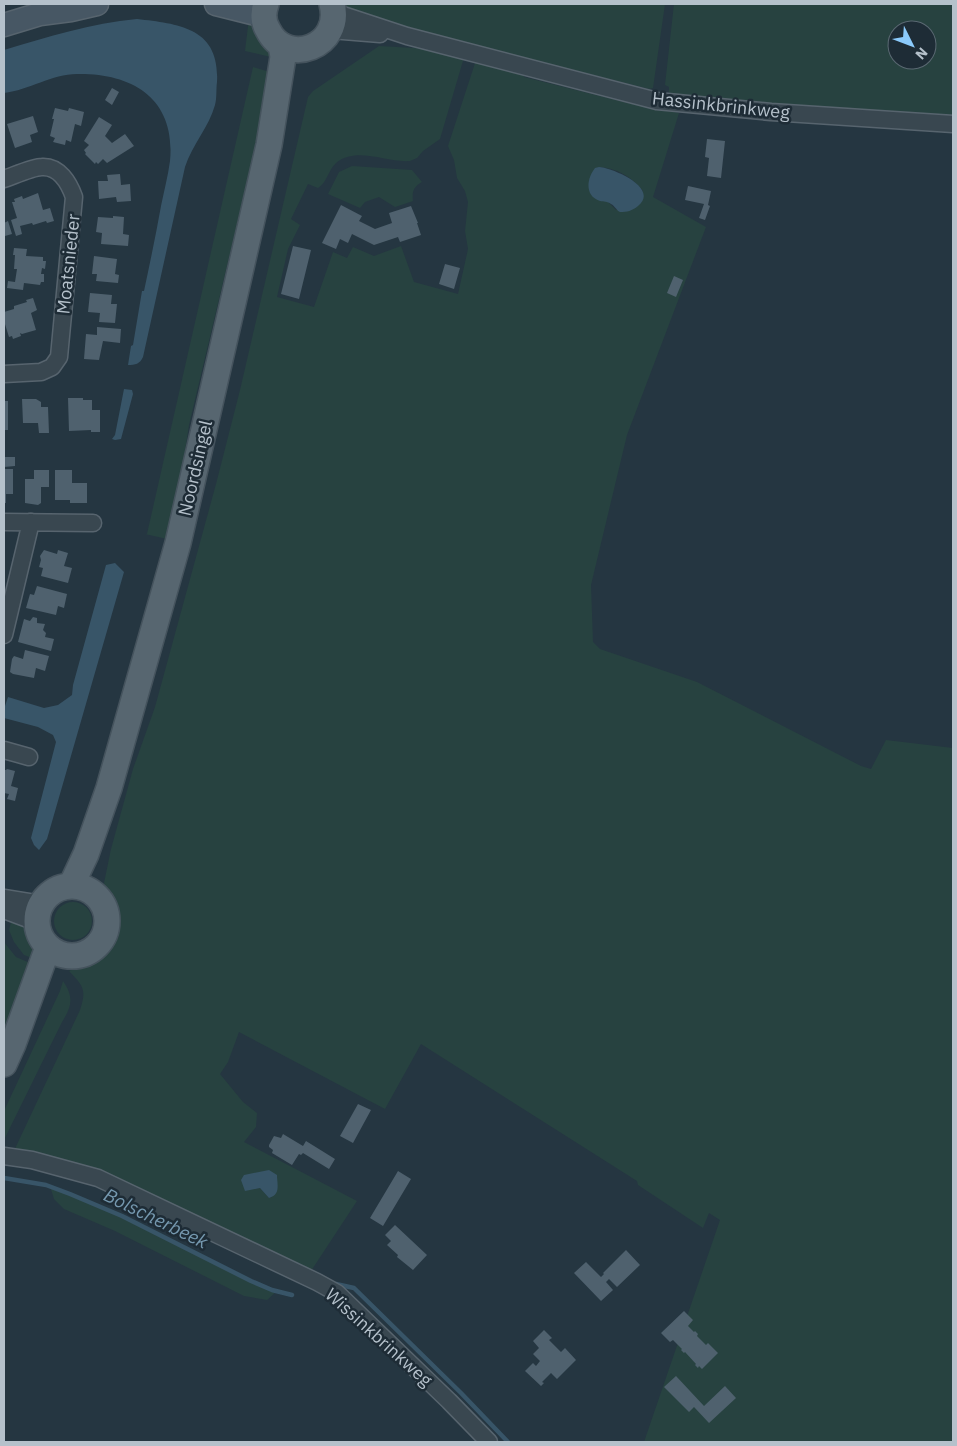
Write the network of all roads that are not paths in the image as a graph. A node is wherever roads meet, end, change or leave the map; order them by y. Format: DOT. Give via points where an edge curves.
graph roads {
  1 [pos="64,4"];
  2 [pos="97,4"];
  3 [pos="216,4"];
  4 [pos="265,10"];
  5 [pos="40,14"];
  6 [pos="332,15"];
  7 [pos="4,25"];
  8 [pos="291,47"];
  9 [pos="953,124"];
  10 [pos="4,179"];
  11 [pos="4,374"];
  12 [pos="4,522"];
  13 [pos="31,522"];
  14 [pos="92,523"];
  15 [pos="4,635"];
  16 [pos="4,750"];
  17 [pos="29,758"];
  18 [pos="82,889"];
  19 [pos="4,898"];
  20 [pos="4,910"];
  21 [pos="39,913"];
  22 [pos="58,952"];
  23 [pos="8,1054"];
  24 [pos="4,1156"];
  25 [pos="488,1442"];
  1 -- 5 [label="main road"];
  2 -- 5 [label="main road"];
  3 -- 4 [label="main road"];
  4 -- 8 [label="main road" via="270,35"];
  5 -- 7 [label="main road"];
  6 -- 8 [label="main road" via="323,40 316,46"];
  6 -- 9 [label="street, Hassinkbrinkweg" via="657,101"];
  8 -- 18 [label="main road, Noordsingel" via="283,57 270,145 178,543 109,788 86,854"];
  10 -- 11 [label="street, Moatsnieder" via="42,167 57,171 69,184 74,197 59,357 52,367 41,372"];
  12 -- 13 [label="street"];
  13 -- 14 [label="street"];
  13 -- 15 [label="street"];
  16 -- 17 [label="street"];
  18 -- 21 [label="main road" via="60,888 48,895"];
  18 -- 22 [label="main road" via="101,900 107,912 108,928 94,950 82,956"];
  19 -- 21 [label="street"];
  20 -- 21 [label="street"];
  21 -- 22 [label="main road" via="38,932"];
  22 -- 23 [label="main road"];
  24 -- 25 [label="street, Wissinkbrinkweg" via="98,1178 337,1293"];
}
